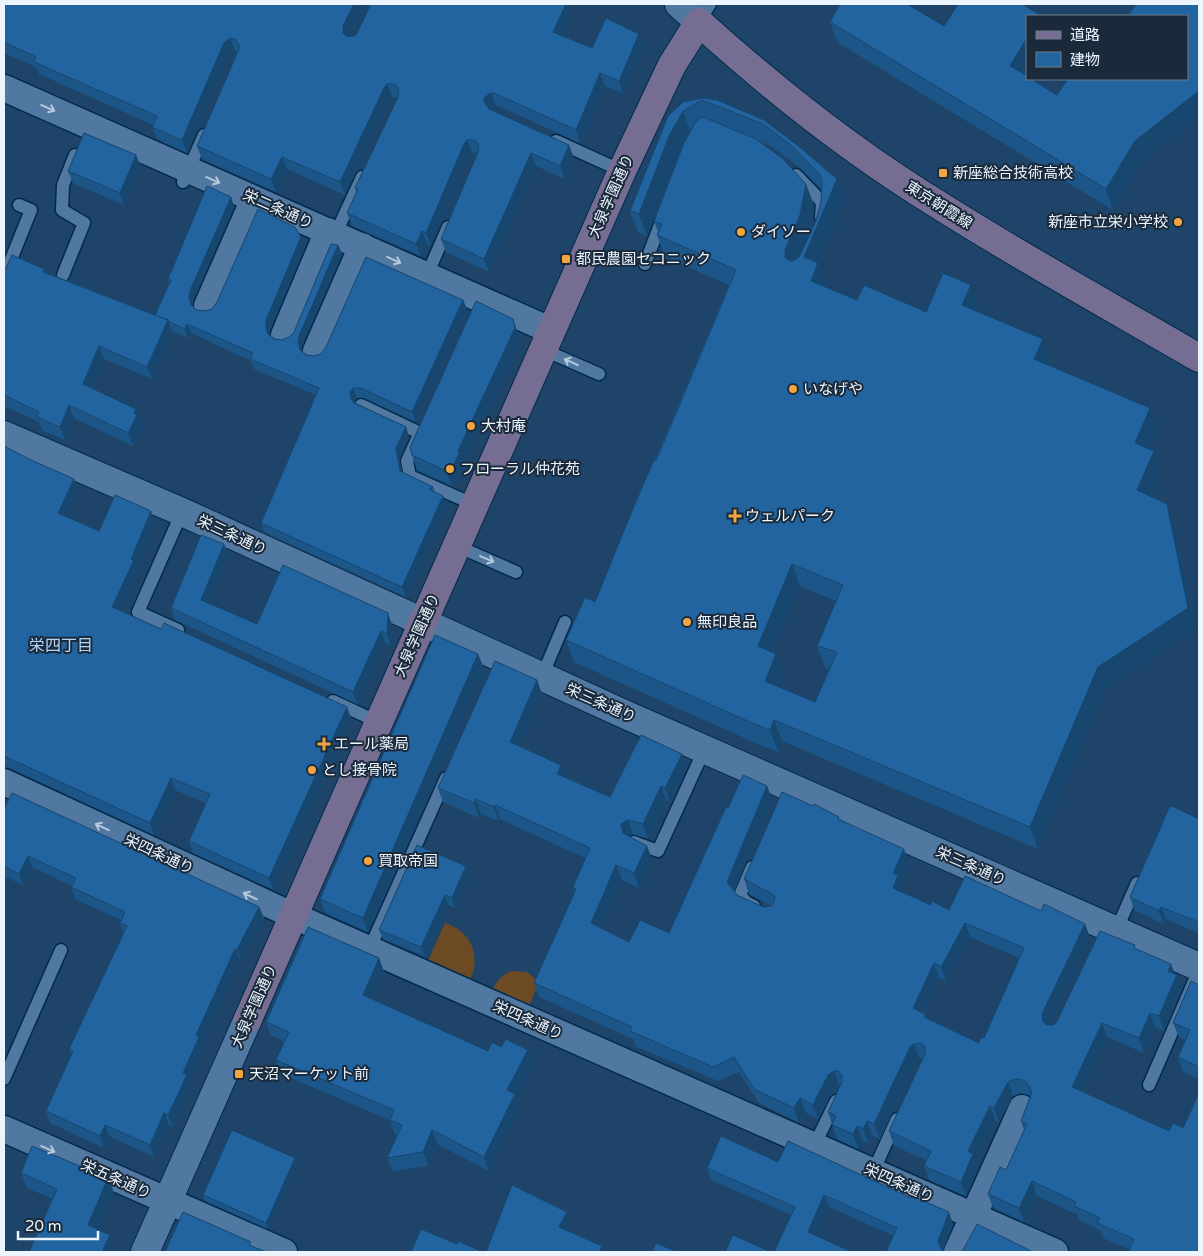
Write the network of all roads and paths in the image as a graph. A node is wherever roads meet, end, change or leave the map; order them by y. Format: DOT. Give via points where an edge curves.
graph roads {
  1 [pos="679,4"];
  2 [pos="704,13"];
  3 [pos="4,88"];
  4 [pos="207,127"];
  5 [pos="84,134"];
  6 [pos="542,134"];
  7 [pos="368,165"];
  8 [pos="788,169"];
  9 [pos="622,171"];
  10 [pos="186,176"];
  11 [pos="254,198"];
  12 [pos="19,204"];
  13 [pos="668,204"];
  14 [pos="454,213"];
  15 [pos="818,230"];
  16 [pos="331,233"];
  17 [pos="362,246"];
  18 [pos="645,264"];
  19 [pos="63,275"];
  20 [pos="427,275"];
  21 [pos="4,277"];
  22 [pos="207,306"];
  23 [pos="284,334"];
  24 [pos="548,340"];
  25 [pos="316,351"];
  26 [pos="1199,358"];
  27 [pos="599,374"];
  28 [pos="361,405"];
  29 [pos="4,435"];
  30 [pos="475,506"];
  31 [pos="182,512"];
  32 [pos="457,546"];
  33 [pos="516,572"];
  34 [pos="422,622"];
  35 [pos="565,622"];
  36 [pos="192,636"];
  37 [pos="555,688"];
  38 [pos="325,698"];
  39 [pos="378,722"];
  40 [pos="705,748"];
  41 [pos="449,767"];
  42 [pos="10,788"];
  43 [pos="634,842"];
  44 [pos="758,853"];
  45 [pos="1143,870"];
  46 [pos="763,910"];
  47 [pos="294,916"];
  48 [pos="1107,930"];
  49 [pos="61,950"];
  50 [pos="369,950"];
  51 [pos="1199,969"];
  52 [pos="248,1019"];
  53 [pos="4,1079"];
  54 [pos="1149,1086"];
  55 [pos="840,1093"];
  56 [pos="1022,1108"];
  57 [pos="902,1109"];
  58 [pos="4,1129"];
  59 [pos="814,1146"];
  60 [pos="873,1172"];
  61 [pos="168,1201"];
  62 [pos="973,1216"];
  63 [pos="145,1252"];
  64 [pos="284,1252"];
  65 [pos="957,1252"];
  66 [pos="1055,1252"];
  1 -- 2 [label="street"];
  2 -- 9 [label="main road, 大泉学園通り" via="672,65"];
  2 -- 26 [label="main road, 東京朝霞線" via="758,74 875,163 941,207"];
  3 -- 5 [label="street, 栄二条通り, one-way"];
  4 -- 10 [label="lane"];
  5 -- 10 [label="street, 栄二条通り"];
  5 -- 19 [label="lane" via="61,197 62,210 84,223"];
  6 -- 9 [label="lane"];
  7 -- 16 [label="lane"];
  8 -- 15 [label="lane" via="822,202 823,213"];
  9 -- 24 [label="main road, 大泉学園通り"];
  10 -- 11 [label="street, 栄二条通り, one-way"];
  11 -- 16 [label="street, 栄二条通り"];
  11 -- 22 [label="street"];
  12 -- 21 [label="lane" via="31,210"];
  13 -- 18 [label="lane"];
  14 -- 20 [label="lane"];
  16 -- 17 [label="street, 栄二条通り"];
  16 -- 23 [label="street"];
  17 -- 20 [label="street, 栄二条通り, one-way"];
  17 -- 25 [label="street"];
  20 -- 24 [label="street, 栄二条通り"];
  27 -- 24 [label="lane, one-way"];
  24 -- 30 [label="main road, 大泉学園通り"];
  28 -- 30 [label="lane" via="422,428 407,461 410,476"];
  29 -- 31 [label="street, 栄三条通り"];
  30 -- 32 [label="main road, 大泉学園通り"];
  31 -- 34 [label="street, 栄三条通り"];
  31 -- 36 [label="lane" via="138,612"];
  32 -- 33 [label="lane, one-way"];
  32 -- 34 [label="main road, 大泉学園通り"];
  34 -- 37 [label="street, 栄三条通り"];
  34 -- 39 [label="main road, 大泉学園通り"];
  35 -- 37 [label="lane"];
  37 -- 40 [label="street, 栄三条通り" via="621,721"];
  38 -- 39 [label="lane"];
  39 -- 47 [label="main road, 大泉学園通り"];
  40 -- 43 [label="lane" via="661,848 658,851"];
  40 -- 48 [label="street, 栄三条通り" via="784,793"];
  41 -- 50 [label="lane"];
  47 -- 42 [label="street, 栄四条通り, one-way"];
  44 -- 46 [label="lane" via="740,895 746,902"];
  45 -- 48 [label="lane"];
  47 -- 50 [label="street, 栄四条通り"];
  47 -- 52 [label="main road, 大泉学園通り"];
  48 -- 51 [label="street, 栄三条通り"];
  49 -- 53 [label="lane"];
  50 -- 59 [label="street, 栄四条通り"];
  51 -- 54 [label="lane"];
  52 -- 61 [label="street, 大泉学園通り"];
  55 -- 59 [label="lane"];
  56 -- 62 [label="street"];
  57 -- 60 [label="lane"];
  58 -- 61 [label="street, 栄五条通り, one-way"];
  59 -- 60 [label="street, 栄四条通り"];
  60 -- 62 [label="street, 栄四条通り"];
  61 -- 63 [label="street, 大泉学園通り"];
  61 -- 64 [label="street, 栄五条通り"];
  62 -- 65 [label="street"];
  62 -- 66 [label="street, 栄四条通り"];
}
